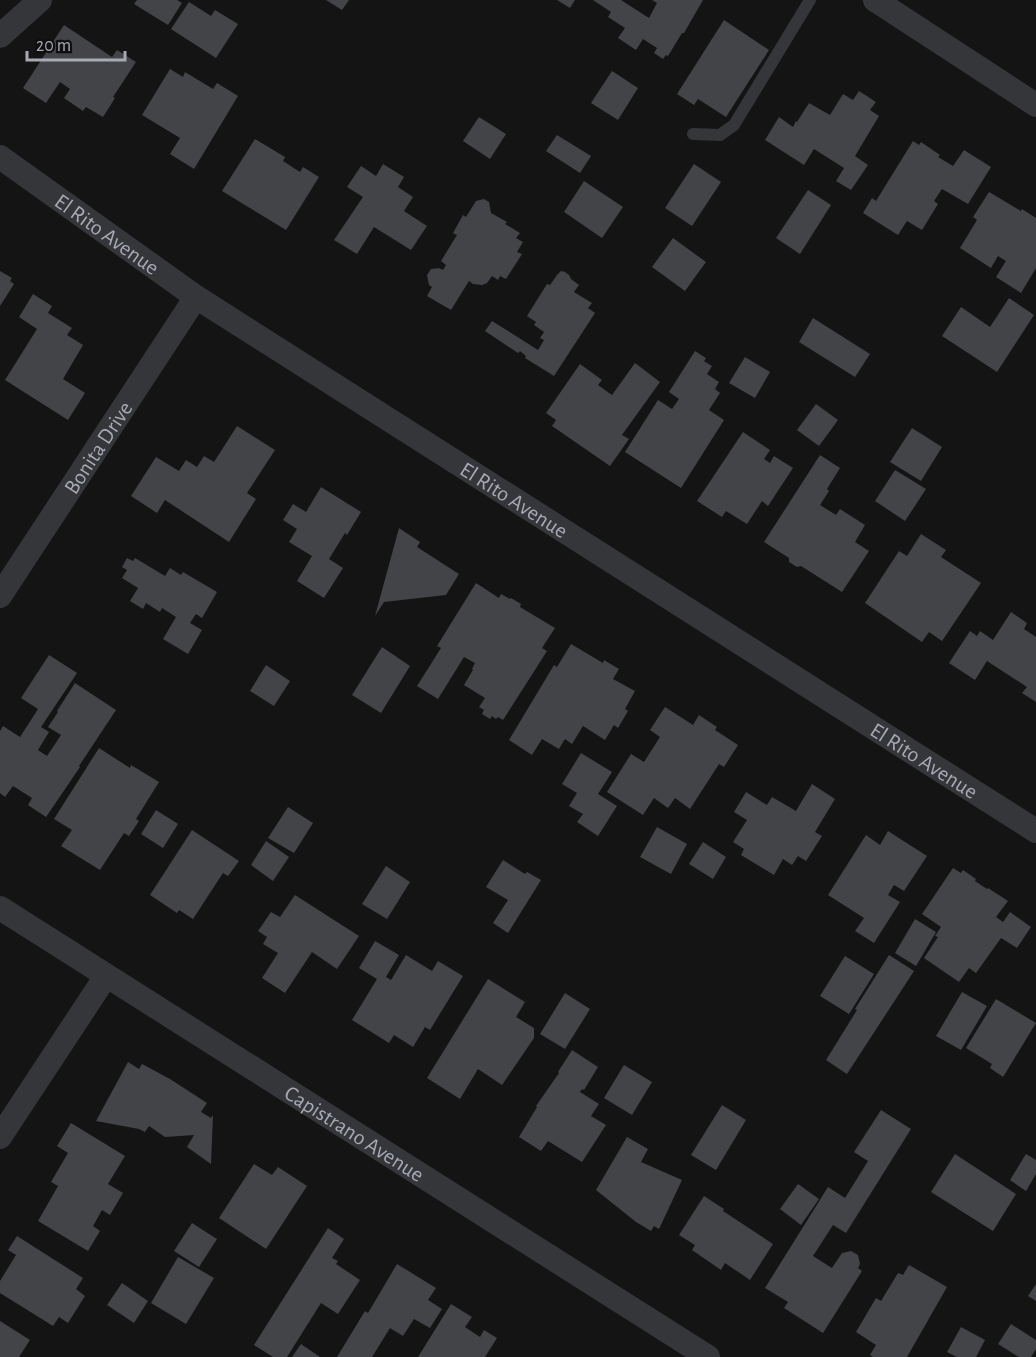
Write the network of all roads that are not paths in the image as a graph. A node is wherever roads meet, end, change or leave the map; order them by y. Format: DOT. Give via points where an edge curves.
graph roads {
  1 [pos="40,0"];
  2 [pos="810,0"];
  3 [pos="875,0"];
  4 [pos="0,36"];
  5 [pos="1036,105"];
  6 [pos="693,134"];
  7 [pos="0,157"];
  8 [pos="196,297"];
  9 [pos="0,596"];
  10 [pos="1036,831"];
  11 [pos="0,908"];
  12 [pos="105,976"];
  13 [pos="0,1137"];
  14 [pos="708,1357"];
  1 -- 4 [label="street"];
  2 -- 6 [label="lane" via="734,125 720,135"];
  3 -- 5 [label="street"];
  7 -- 8 [label="street, El Rito Avenue"];
  8 -- 9 [label="street, Bonita Drive"];
  8 -- 10 [label="street, El Rito Avenue"];
  11 -- 12 [label="street, Capistrano Avenue"];
  12 -- 13 [label="street"];
  12 -- 14 [label="street, Capistrano Avenue"];
}
